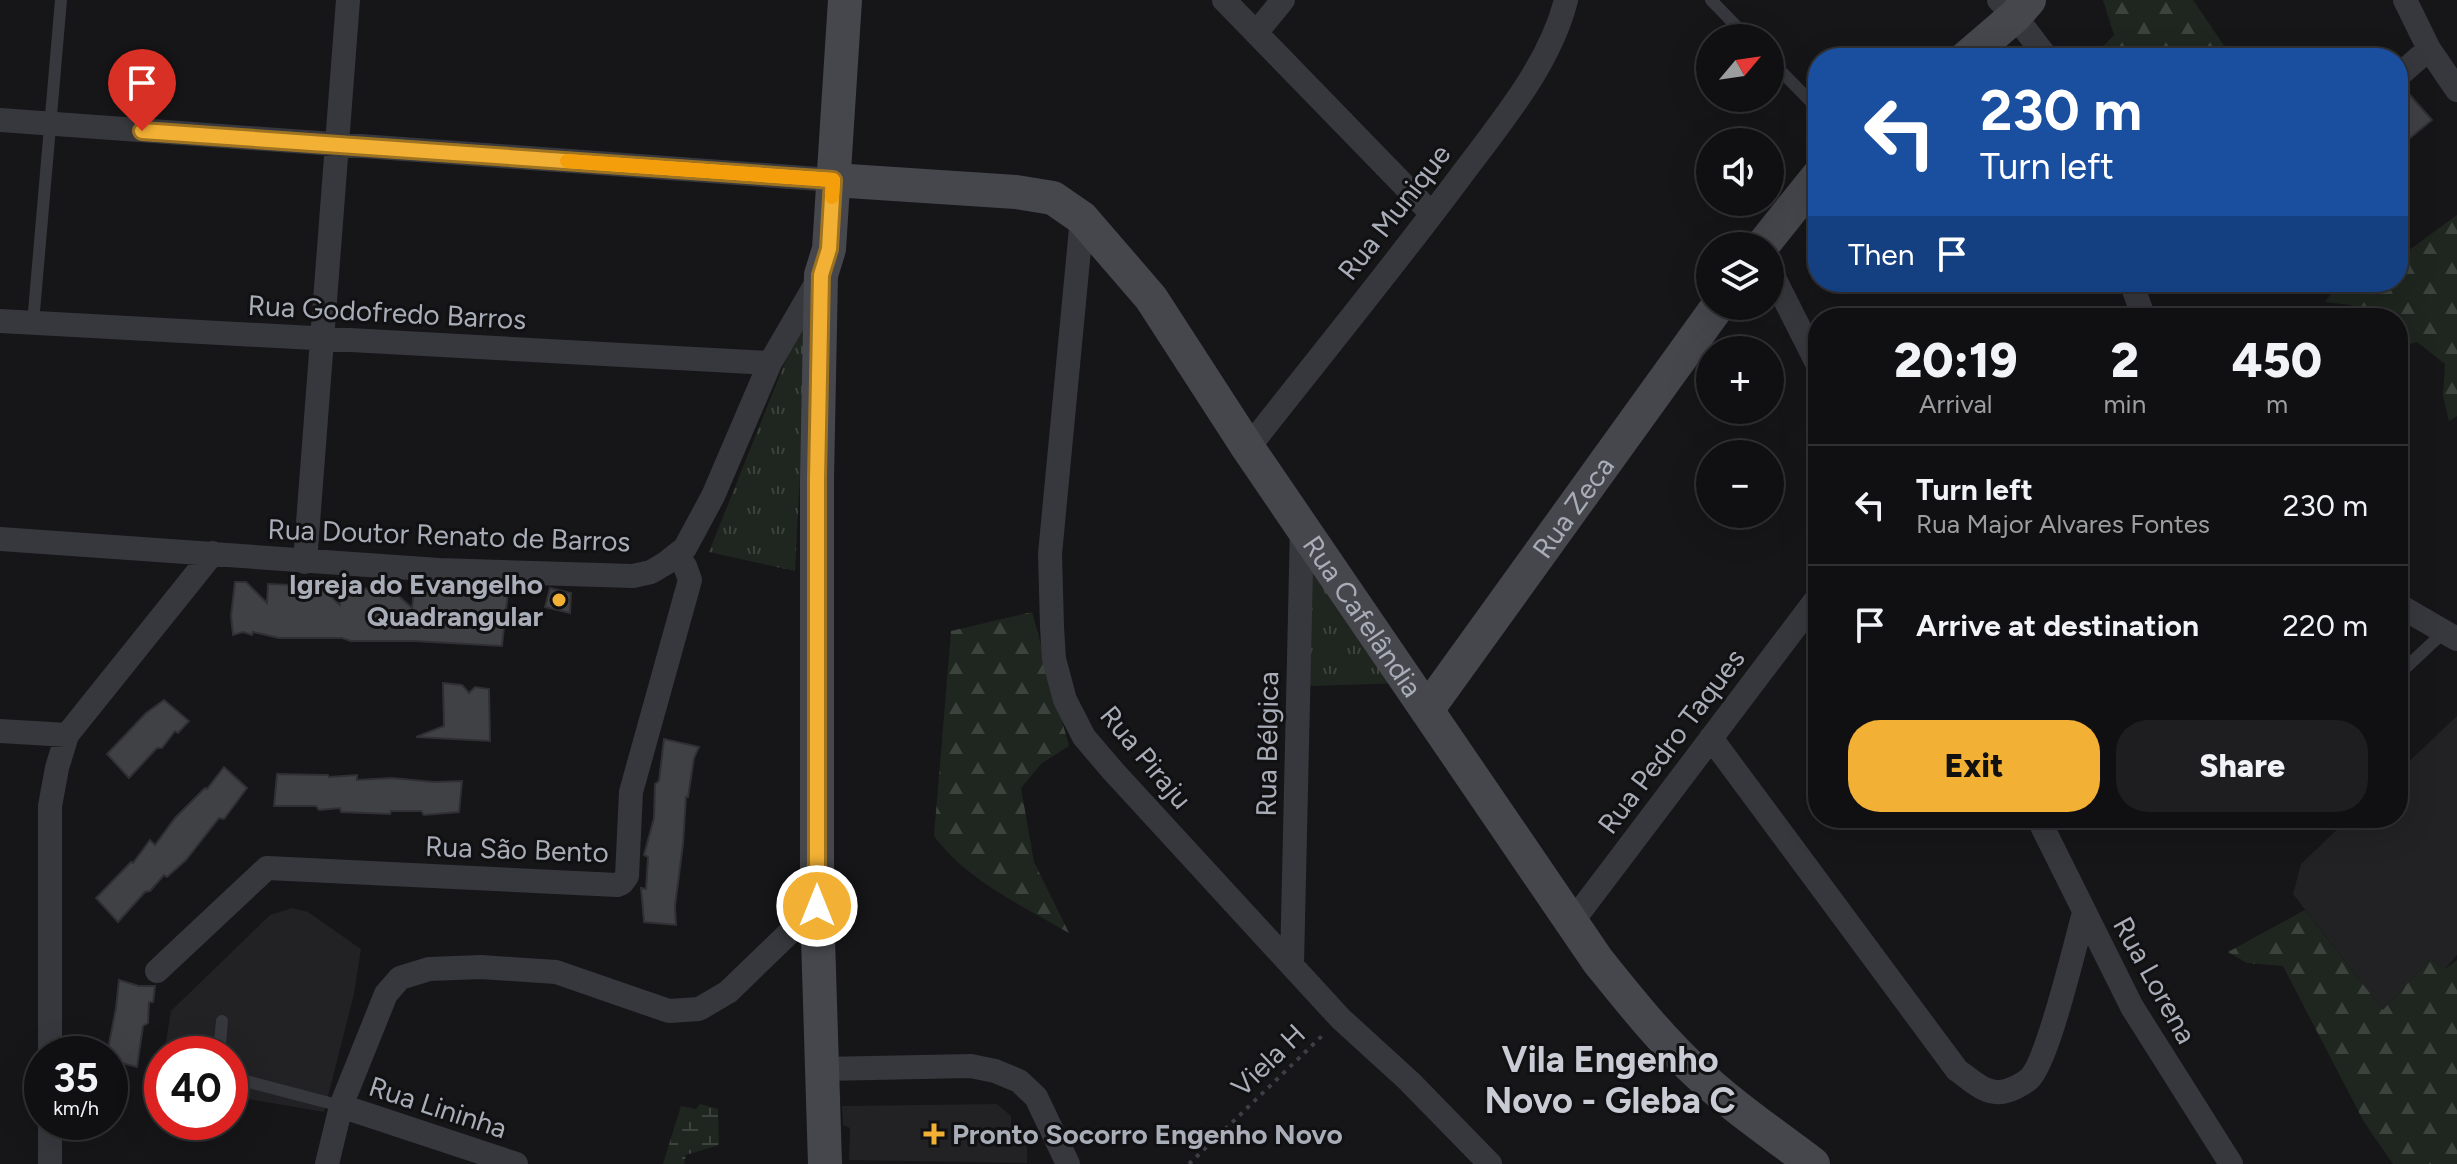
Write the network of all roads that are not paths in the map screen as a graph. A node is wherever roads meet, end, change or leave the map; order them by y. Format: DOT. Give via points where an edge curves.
graph roads {
  1 [pos="61,0"];
  2 [pos="348,0"];
  3 [pos="845,0"];
  4 [pos="1224,0"];
  5 [pos="1283,0"];
  6 [pos="1566,0"];
  7 [pos="1711,0"];
  8 [pos="2405,0"];
  9 [pos="2015,5"];
  10 [pos="1734,24"];
  11 [pos="1256,33"];
  12 [pos="1975,48"];
  13 [pos="2041,48"];
  14 [pos="2429,49"];
  15 [pos="2408,67"];
  16 [pos="1784,74"];
  17 [pos="2457,90"];
  18 [pos="1808,99"];
  19 [pos="0,120"];
  20 [pos="51,124"];
  21 [pos="337,145"];
  22 [pos="847,182"];
  23 [pos="1808,188"];
  24 [pos="1432,214"];
  25 [pos="1082,218"];
  26 [pos="1773,232"];
  27 [pos="821,275"];
  28 [pos="1784,298"];
  29 [pos="1708,320"];
  30 [pos="0,321"];
  31 [pos="33,323"];
  32 [pos="322,339"];
  33 [pos="1808,345"];
  34 [pos="770,363"];
  35 [pos="1248,448"];
  36 [pos="1302,526"];
  37 [pos="0,539"];
  38 [pos="213,553"];
  39 [pos="676,555"];
  40 [pos="305,562"];
  41 [pos="1808,610"];
  42 [pos="2408,611"];
  43 [pos="2451,635"];
  44 [pos="2408,667"];
  45 [pos="1427,710"];
  46 [pos="0,731"];
  47 [pos="67,735"];
  48 [pos="1711,738"];
  49 [pos="2043,828"];
  50 [pos="817,906"];
  51 [pos="2084,913"];
  52 [pos="1572,922"];
  53 [pos="1292,964"];
  54 [pos="157,971"];
  55 [pos="222,1021"];
  56 [pos="50,1036"];
  57 [pos="221,1036"];
  58 [pos="822,1069"];
  59 [pos="248,1082"];
  60 [pos="341,1106"];
  61 [pos="50,1140"];
  62 [pos="1481,1159"];
  63 [pos="1065,1162"];
  64 [pos="50,1164"];
  65 [pos="327,1164"];
  66 [pos="516,1164"];
  67 [pos="825,1164"];
  68 [pos="1813,1164"];
  69 [pos="2231,1164"];
  1 -- 20 [label="lane"];
  2 -- 21 [label="street"];
  3 -- 22 [label="street"];
  4 -- 11 [label="street"];
  5 -- 11 [label="street"];
  6 -- 24 [label="street, Rua Munique" via="1542,58"];
  7 -- 10 [label="lane"];
  8 -- 14 [label="street"];
  9 -- 12 [label="street"];
  9 -- 13 [label="street"];
  11 -- 24 [label="street"];
  14 -- 15 [label="street"];
  14 -- 17 [label="street"];
  16 -- 18 [label="lane"];
  19 -- 20 [label="street"];
  20 -- 21 [label="street"];
  20 -- 31 [label="lane"];
  21 -- 22 [label="street"];
  21 -- 32 [label="street"];
  22 -- 25 [label="street, Rua Cafelândia" via="1016,192 1053,198"];
  22 -- 27 [label="street"];
  23 -- 26 [label="street"];
  24 -- 35 [label="street, Rua Munique"];
  25 -- 35 [label="street, Rua Cafelândia" via="1151,298"];
  25 -- 53 [label="street, Rua Piraju" via="1050,554 1054,659 1065,700 1084,737 1113,771"];
  27 -- 34 [label="street, Rua Doutor Renato de Barros"];
  27 -- 50 [label="street"];
  28 -- 33 [label="street"];
  29 -- 45 [label="street, Rua Zeca"];
  30 -- 31 [label="street, Rua Godofredo Barros"];
  31 -- 32 [label="street, Rua Godofredo Barros"];
  32 -- 34 [label="street, Rua Godofredo Barros"];
  32 -- 40 [label="street"];
  34 -- 39 [label="street, Rua Doutor Renato de Barros" via="707,509"];
  35 -- 36 [label="street, Rua Cafelândia"];
  36 -- 45 [label="street, Rua Cafelândia"];
  36 -- 53 [label="street, Rua Bélgica"];
  37 -- 38 [label="street, Rua Doutor Renato de Barros"];
  38 -- 40 [label="street, Rua Doutor Renato de Barros"];
  38 -- 47 [label="street"];
  39 -- 40 [label="street, Rua Doutor Renato de Barros" via="651,572 633,576"];
  39 -- 54 [label="street, Rua São Bento" via="690,580 631,792 627,876 622,883 267,868"];
  41 -- 48 [label="street, Rua Pedro Taques"];
  42 -- 43 [label="street"];
  43 -- 44 [label="lane"];
  45 -- 52 [label="street, Rua Cafelândia"];
  46 -- 47 [label="street"];
  47 -- 56 [label="street" via="50,806"];
  48 -- 51 [label="street" via="1957,1070 1980,1088 1999,1093 2030,1078 2047,1040"];
  48 -- 52 [label="street, Rua Pedro Taques"];
  49 -- 51 [label="street, Rua Lorena"];
  50 -- 58 [label="street"];
  50 -- 60 [label="street" via="728,992 699,1009 669,1011 556,972 429,969 400,978 386,994"];
  51 -- 69 [label="street, Rua Lorena" via="2132,1007"];
  52 -- 68 [label="street, Rua Cafelândia" via="1598,961 1692,1069"];
  53 -- 62 [label="street, Rua Piraju"];
  55 -- 57 [label="lane"];
  58 -- 63 [label="street" via="971,1066 995,1071 1019,1081 1036,1097"];
  58 -- 67 [label="street"];
  59 -- 60 [label="lane"];
  60 -- 65 [label="street"];
  60 -- 66 [label="street, Rua Lininha"];
  61 -- 64 [label="street"];
}
